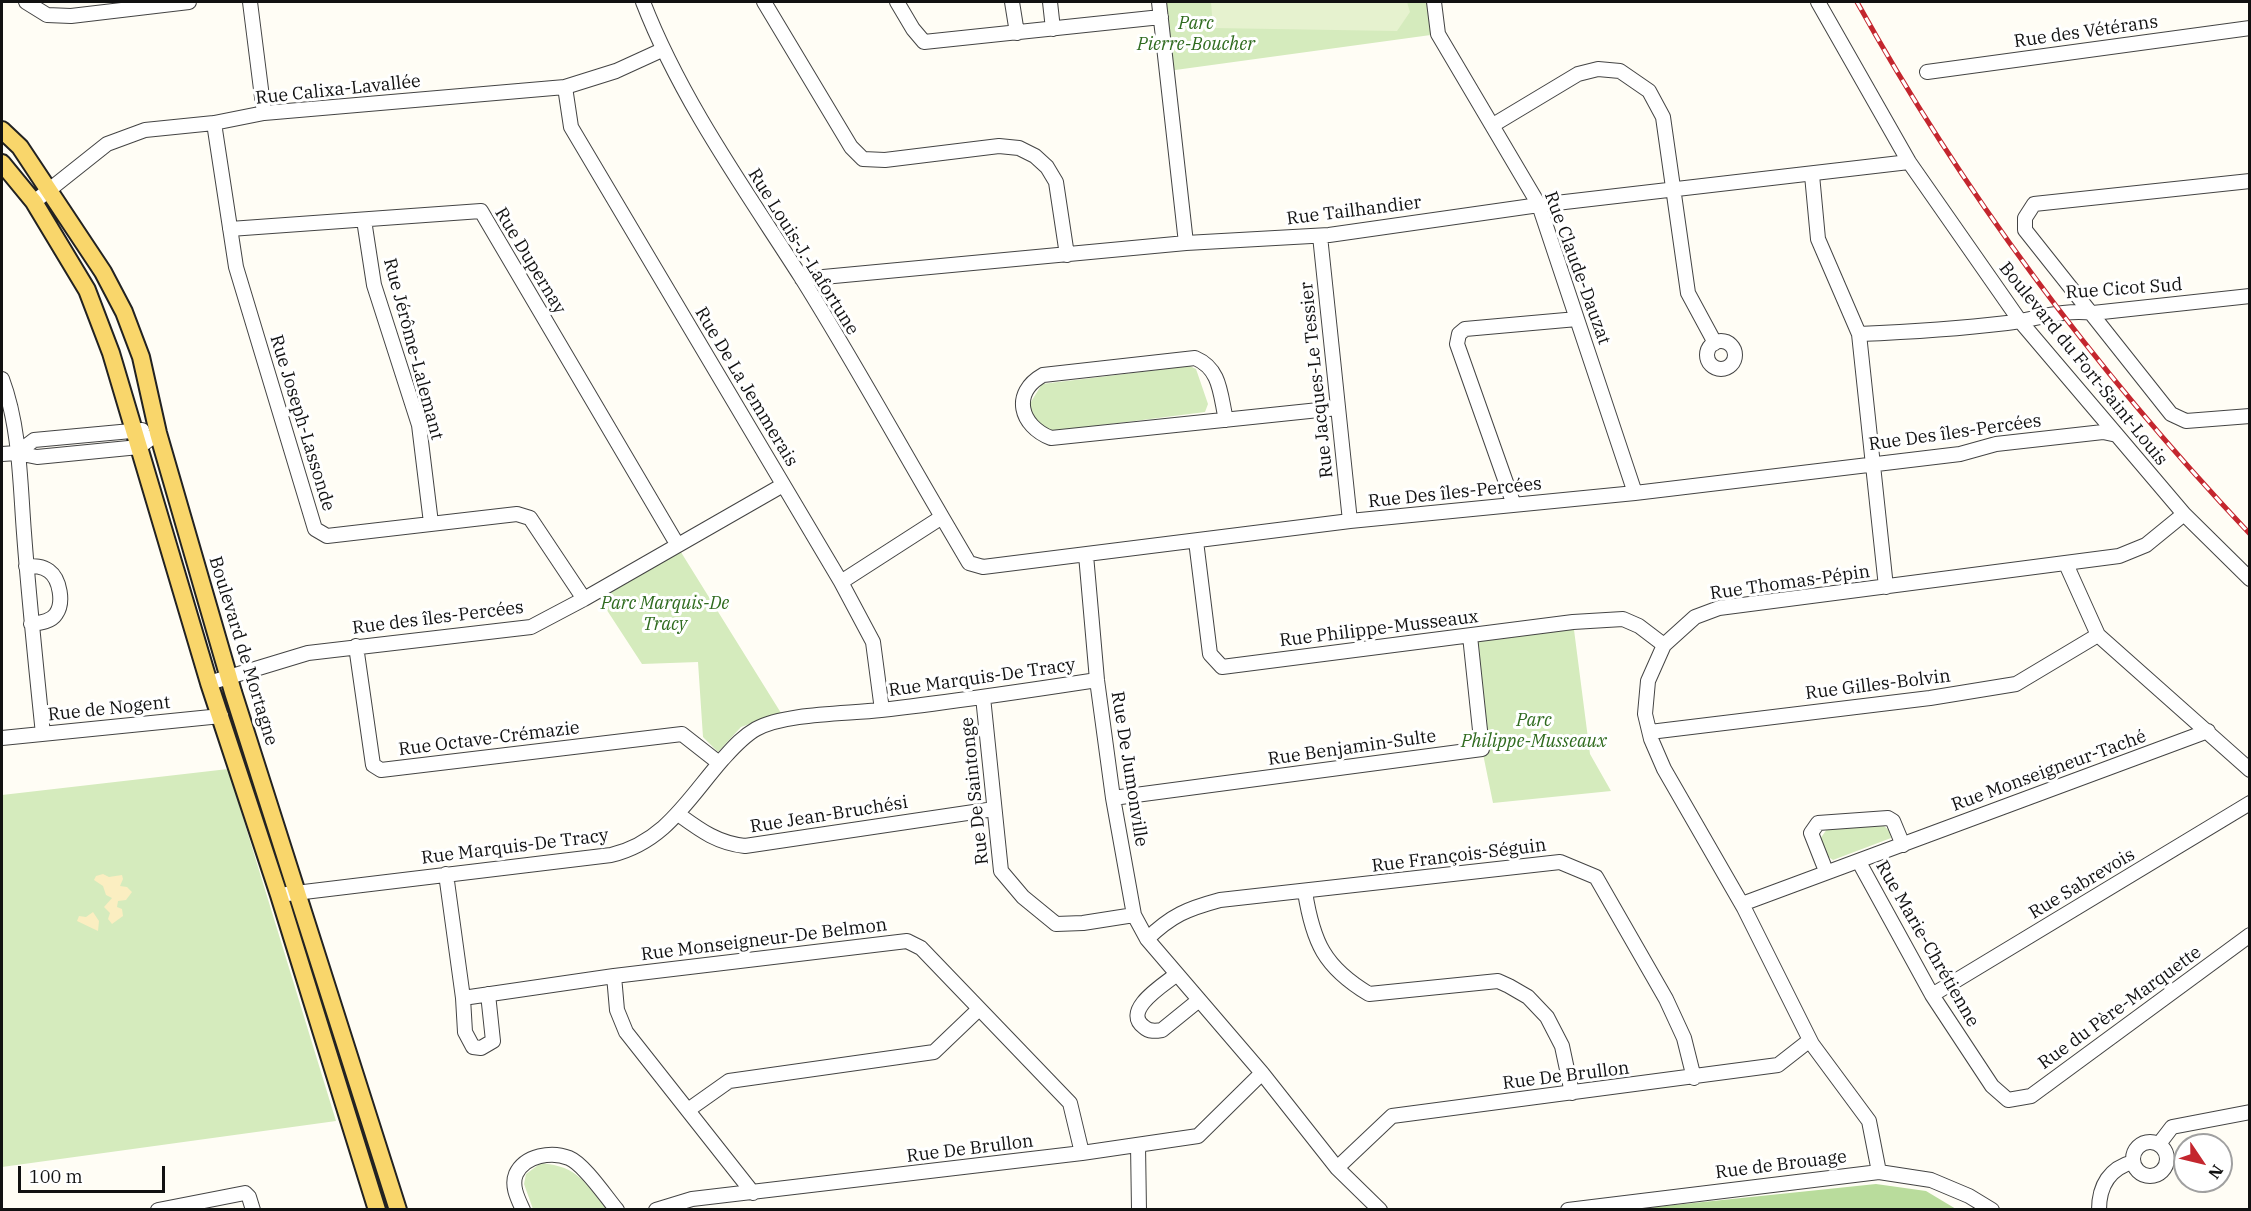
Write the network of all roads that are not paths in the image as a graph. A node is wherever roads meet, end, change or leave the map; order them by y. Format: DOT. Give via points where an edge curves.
graph roads {
  1 [pos="26,2"];
  2 [pos="189,2"];
  3 [pos="250,2"];
  4 [pos="643,2"];
  5 [pos="764,2"];
  6 [pos="897,2"];
  7 [pos="1012,2"];
  8 [pos="1050,2"];
  9 [pos="1159,2"];
  10 [pos="1434,2"];
  11 [pos="1818,2"];
  12 [pos="133,4"];
  13 [pos="1161,17"];
  14 [pos="2250,28"];
  15 [pos="1053,29"];
  16 [pos="1017,33"];
  17 [pos="662,50"];
  18 [pos="1928,72"];
  19 [pos="565,87"];
  20 [pos="264,113"];
  21 [pos="214,123"];
  22 [pos="1493,125"];
  23 [pos="2,130"];
  24 [pos="1909,162"];
  25 [pos="2,163"];
  26 [pos="1812,175"];
  27 [pos="2250,181"];
  28 [pos="50,190"];
  29 [pos="1672,191"];
  30 [pos="34,202"];
  31 [pos="1539,205"];
  32 [pos="364,220"];
  33 [pos="230,229"];
  34 [pos="1320,236"];
  35 [pos="1186,243"];
  36 [pos="1067,255"];
  37 [pos="802,279"];
  38 [pos="2250,296"];
  39 [pos="2093,313"];
  40 [pos="1577,319"];
  41 [pos="2020,321"];
  42 [pos="1859,334"];
  43 [pos="1715,343"];
  44 [pos="2,379"];
  45 [pos="1338,408"];
  46 [pos="2250,416"];
  47 [pos="1226,420"];
  48 [pos="134,429"];
  49 [pos="158,433"];
  50 [pos="2117,435"];
  51 [pos="139,447"];
  52 [pos="17,453"];
  53 [pos="2,454"];
  54 [pos="1871,463"];
  55 [pos="783,485"];
  56 [pos="1635,493"];
  57 [pos="1514,506"];
  58 [pos="2184,514"];
  59 [pos="942,517"];
  60 [pos="1350,521"];
  61 [pos="431,523"];
  62 [pos="1196,540"];
  63 [pos="677,544"];
  64 [pos="1086,555"];
  65 [pos="2066,564"];
  66 [pos="26,566"];
  67 [pos="2250,579"];
  68 [pos="841,582"];
  69 [pos="1886,587"];
  70 [pos="584,599"];
  71 [pos="31,624"];
  72 [pos="2098,635"];
  73 [pos="1470,636"];
  74 [pos="1664,645"];
  75 [pos="356,646"];
  76 [pos="229,678"];
  77 [pos="1097,681"];
  78 [pos="209,683"];
  79 [pos="983,696"];
  80 [pos="882,710"];
  81 [pos="221,716"];
  82 [pos="2208,730"];
  83 [pos="1650,732"];
  84 [pos="43,734"];
  85 [pos="2,738"];
  86 [pos="719,763"];
  87 [pos="2250,770"];
  88 [pos="1113,798"];
  89 [pos="2250,803"];
  90 [pos="994,809"];
  91 [pos="678,814"];
  92 [pos="1903,845"];
  93 [pos="1859,862"];
  94 [pos="1826,871"];
  95 [pos="446,874"];
  96 [pos="299,892"];
  97 [pos="1305,892"];
  98 [pos="279,895"];
  99 [pos="1742,904"];
  100 [pos="1134,915"];
  101 [pos="2250,935"];
  102 [pos="1147,939"];
  103 [pos="1176,974"];
  104 [pos="614,976"];
  105 [pos="488,994"];
  106 [pos="1932,995"];
  107 [pos="463,998"];
  108 [pos="1199,1000"];
  109 [pos="979,1009"];
  110 [pos="1810,1040"];
  111 [pos="1262,1073"];
  112 [pos="1694,1078"];
  113 [pos="1572,1093"];
  114 [pos="2008,1100"];
  115 [pos="688,1110"];
  116 [pos="2250,1112"];
  117 [pos="2159,1144"];
  118 [pos="1138,1145"];
  119 [pos="1082,1153"];
  120 [pos="2133,1162"];
  121 [pos="1337,1168"];
  122 [pos="1879,1172"];
  123 [pos="753,1193"];
  124 [pos="158,1209"];
  125 [pos="253,1209"];
  126 [pos="378,1209"];
  127 [pos="398,1209"];
  128 [pos="523,1209"];
  129 [pos="617,1209"];
  130 [pos="656,1209"];
  131 [pos="1139,1209"];
  132 [pos="1380,1209"];
  133 [pos="1569,1209"];
  134 [pos="1992,1209"];
  135 [pos="2099,1209"];
  1 -- 12 [label="street" via="47,15 71,16"];
  2 -- 12 [label="street"];
  3 -- 20 [label="street"];
  4 -- 17 [label="street, Rue Louis-J.-Lafortune"];
  5 -- 36 [label="street" via="851,147 863,159 885,160 999,146 1019,148 1041,162 1056,182"];
  6 -- 16 [label="street" via="924,42"];
  7 -- 16 [label="street"];
  8 -- 15 [label="street"];
  9 -- 13 [label="street"];
  10 -- 22 [label="street, Rue Claude-Dauzat" via="1438,34"];
  11 -- 24 [label="street, Boulevard du Fort-Saint-Louis"];
  13 -- 15 [label="street"];
  13 -- 35 [label="street"];
  14 -- 18 [label="street, Rue des Vétérans"];
  15 -- 16 [label="street"];
  17 -- 19 [label="street, Rue Calixa-Lavallée" via="616,71"];
  17 -- 37 [label="street, Rue Louis-J.-Lafortune" via="730,168"];
  19 -- 20 [label="street, Rue Calixa-Lavallée"];
  19 -- 55 [label="street, Rue De La Jemmerais" via="571,127"];
  20 -- 21 [label="street, Rue Calixa-Lavallée"];
  21 -- 28 [label="street, Rue Calixa-Lavallée" via="145,130 107,144"];
  21 -- 33 [label="street, Rue Joseph-Lassonde"];
  22 -- 29 [label="street" via="1578,74 1598,69 1620,71 1649,91 1663,117"];
  22 -- 31 [label="street, Rue Claude-Dauzat"];
  23 -- 28 [label="main road, Boulevard de Mortagne" via="20,147"];
  24 -- 26 [label="street, Rue Tailhandier"];
  24 -- 41 [label="street, Boulevard du Fort-Saint-Louis"];
  25 -- 30 [label="main road"];
  26 -- 29 [label="street, Rue Tailhandier"];
  26 -- 42 [label="street" via="1818,238"];
  27 -- 39 [label="street" via="2034,204 2025,218 2025,230"];
  28 -- 30 [label="street, Rue Calixa-Lavallée"];
  28 -- 49 [label="main road, Boulevard de Mortagne" via="124,312 141,357"];
  29 -- 31 [label="street, Rue Tailhandier"];
  29 -- 43 [label="street" via="1688,293"];
  30 -- 48 [label="main road" via="87,290"];
  31 -- 34 [label="street, Rue Tailhandier"];
  31 -- 40 [label="street, Rue Claude-Dauzat"];
  32 -- 33 [label="street, Rue Dupernay"];
  32 -- 61 [label="street, Rue Jérôme-Lalemant" via="374,285 419,425"];
  32 -- 63 [label="street, Rue Dupernay" via="481,211"];
  33 -- 61 [label="street, Rue Joseph-Lassonde" via="236,267 315,529 327,536"];
  34 -- 35 [label="street, Rue Tailhandier"];
  34 -- 45 [label="street, Rue Jacques-Le Tessier"];
  35 -- 36 [label="street, Rue Tailhandier"];
  36 -- 37 [label="street, Rue Tailhandier"];
  37 -- 59 [label="street, Rue Louis-J.-Lafortune"];
  38 -- 39 [label="street, Rue Cicot Sud"];
  39 -- 41 [label="street, Rue Cicot Sud" via="2072,310"];
  39 -- 46 [label="street" via="2171,414 2186,421"];
  40 -- 56 [label="street, Rue Claude-Dauzat"];
  40 -- 57 [label="street" via="1465,329 1459,334 1457,344"];
  41 -- 42 [label="street, Rue Cicot Sud" via="1943,331"];
  41 -- 50 [label="street, Boulevard du Fort-Saint-Louis"];
  42 -- 54 [label="street"];
  44 -- 52 [label="street"];
  45 -- 47 [label="street"];
  45 -- 60 [label="street, Rue Jacques-Le Tessier"];
  47 -- 47 [label="street" via="1215,371 1195,358 1043,375 1026,390 1022,404 1028,424 1051,438"];
  48 -- 49 [label="street"];
  48 -- 51 [label="main road"];
  48 -- 52 [label="street" via="34,440"];
  49 -- 51 [label="street"];
  49 -- 76 [label="main road, Boulevard de Mortagne"];
  50 -- 54 [label="street, Rue Des îles-Percées" via="2092,433 1996,444 1960,454"];
  50 -- 58 [label="street, Boulevard du Fort-Saint-Louis"];
  51 -- 52 [label="street" via="37,457"];
  51 -- 78 [label="main road"];
  52 -- 53 [label="street"];
  52 -- 66 [label="street"];
  54 -- 56 [label="street, Rue Des îles-Percées"];
  54 -- 69 [label="street"];
  55 -- 63 [label="street, Rue des îles-Percées"];
  55 -- 68 [label="street, Rue De La Jemmerais"];
  56 -- 57 [label="street, Rue Des îles-Percées"];
  57 -- 60 [label="street, Rue Des îles-Percées"];
  58 -- 65 [label="street, Rue Thomas-Pépin" via="2146,545 2119,556"];
  58 -- 67 [label="street, Boulevard du Fort-Saint-Louis"];
  59 -- 64 [label="street, Rue Des îles-Percées" via="969,563 983,567"];
  59 -- 68 [label="street"];
  60 -- 62 [label="street, Rue Des îles-Percées"];
  61 -- 70 [label="street, Rue Joseph-Lassonde" via="517,514 530,518"];
  62 -- 64 [label="street, Rue Des îles-Percées"];
  62 -- 73 [label="street, Rue Philippe-Musseaux" via="1210,654 1222,667"];
  63 -- 70 [label="street, Rue des îles-Percées"];
  64 -- 77 [label="street, Rue De Jumonville"];
  65 -- 69 [label="street, Rue Thomas-Pépin"];
  65 -- 72 [label="street"];
  66 -- 71 [label="street"];
  66 -- 71 [label="street" via="39,566 51,572 61,603 56,615 46,622"];
  68 -- 80 [label="street, Rue De La Jemmerais" via="873,642"];
  69 -- 74 [label="street, Rue Thomas-Pépin" via="1719,608 1695,617"];
  70 -- 75 [label="street, Rue des îles-Percées" via="531,627"];
  71 -- 84 [label="street"];
  72 -- 82 [label="street"];
  72 -- 83 [label="street, Rue Gilles-Bolvin" via="2016,684"];
  73 -- 74 [label="street, Rue Philippe-Musseaux" via="1623,619"];
  73 -- 88 [label="street, Rue Benjamin-Sulte" via="1482,749"];
  74 -- 83 [label="street, Rue Thomas-Pépin" via="1648,681 1645,714"];
  75 -- 76 [label="street, Rue des îles-Percées" via="308,653"];
  75 -- 86 [label="street, Rue Octave-Crémazie" via="373,765 381,770 682,734"];
  76 -- 78 [label="street, Rue des îles-Percées"];
  76 -- 96 [label="main road, Boulevard de Mortagne"];
  77 -- 79 [label="street, Rue Marquis-De Tracy"];
  77 -- 88 [label="street, Rue De Jumonville"];
  78 -- 81 [label="main road"];
  79 -- 80 [label="street, Rue Marquis-De Tracy"];
  79 -- 90 [label="street, Rue De Saintonge"];
  80 -- 86 [label="street, Rue Marquis-De Tracy" via="779,721 756,729"];
  81 -- 84 [label="street, Rue de Nogent"];
  81 -- 98 [label="main road"];
  82 -- 87 [label="street"];
  82 -- 92 [label="street, Rue Monseigneur-Taché"];
  83 -- 99 [label="street, Rue Thomas-Pépin" via="1664,769"];
  84 -- 85 [label="street, Rue de Nogent"];
  86 -- 91 [label="street, Rue Marquis-De Tracy"];
  88 -- 100 [label="street, Rue De Jumonville"];
  89 -- 106 [label="street, Rue Sabrevois"];
  90 -- 91 [label="street, Rue Jean-Bruchési" via="745,846 726,844 709,836"];
  90 -- 100 [label="street, Rue De Saintonge" via="1002,872 1023,897 1056,924"];
  91 -- 95 [label="street, Rue Marquis-De Tracy" via="648,841 611,855"];
  92 -- 93 [label="street, Rue Monseigneur-Taché"];
  92 -- 94 [label="street" via="1888,818 1818,824 1810,833"];
  93 -- 94 [label="street, Rue Monseigneur-Taché"];
  93 -- 106 [label="street, Rue Marie-Chrétienne"];
  94 -- 99 [label="street, Rue Monseigneur-Taché"];
  95 -- 96 [label="street, Rue Marquis-De Tracy"];
  95 -- 107 [label="street"];
  96 -- 98 [label="street, Rue Marquis-De Tracy"];
  96 -- 127 [label="main road, Boulevard de Mortagne"];
  97 -- 102 [label="street, Rue François-Séguin" via="1220,900 1193,908 1167,920"];
  97 -- 112 [label="street, Rue François-Séguin" via="1560,862 1596,877 1666,999 1684,1038"];
  97 -- 113 [label="street" via="1310,926 1322,953 1331,967 1369,994 1498,981 1528,997 1547,1017 1562,1046"];
  98 -- 126 [label="main road"];
  99 -- 110 [label="street, Rue Thomas-Pépin"];
  100 -- 102 [label="street, Rue De Jumonville"];
  101 -- 114 [label="street, Rue du Père-Marquette" via="2031,1096"];
  102 -- 103 [label="street, Rue De Jumonville"];
  103 -- 108 [label="street, Rue De Jumonville"];
  103 -- 108 [label="street" via="1142,1002 1138,1020 1144,1027 1155,1032 1162,1030"];
  104 -- 105 [label="street, Rue Monseigneur-De Belmon"];
  104 -- 109 [label="street, Rue Monseigneur-De Belmon" via="906,941 921,948"];
  104 -- 115 [label="street" via="617,1010 626,1032"];
  105 -- 107 [label="street, Rue Monseigneur-De Belmon"];
  105 -- 107 [label="street" via="493,1041 481,1047 473,1047 465,1032"];
  106 -- 114 [label="street, Rue Marie-Chrétienne" via="1992,1086"];
  108 -- 111 [label="street, Rue De Jumonville"];
  109 -- 115 [label="street" via="934,1052 729,1081"];
  109 -- 119 [label="street, Rue Monseigneur-De Belmon" via="1070,1104"];
  110 -- 112 [label="street, Rue De Brullon" via="1778,1065"];
  110 -- 122 [label="street, Rue Thomas-Pépin" via="1869,1121"];
  111 -- 118 [label="street, Rue De Brullon" via="1198,1136"];
  111 -- 121 [label="street, Rue De Jumonville"];
  112 -- 113 [label="street, Rue De Brullon"];
  113 -- 121 [label="street, Rue De Brullon" via="1392,1116"];
  115 -- 123 [label="street"];
  116 -- 117 [label="street" via="2172,1127"];
  117 -- 120 [label="street" via="2148,1142 2139,1147"];
  117 -- 120 [label="street" via="2168,1158 2160,1173 2144,1175"];
  118 -- 119 [label="street, Rue De Brullon"];
  118 -- 131 [label="street"];
  119 -- 123 [label="street, Rue De Brullon"];
  120 -- 135 [label="street" via="2118,1166 2101,1188"];
  121 -- 132 [label="street, Rue De Jumonville"];
  122 -- 133 [label="street, Rue de Brouage"];
  122 -- 134 [label="street, Rue de Brouage" via="1931,1180"];
  123 -- 130 [label="street, Rue De Brullon" via="692,1200"];
  124 -- 125 [label="street" via="244,1193"];
  128 -- 129 [label="street" via="515,1191 516,1174 527,1162 543,1154 570,1158"];
}
